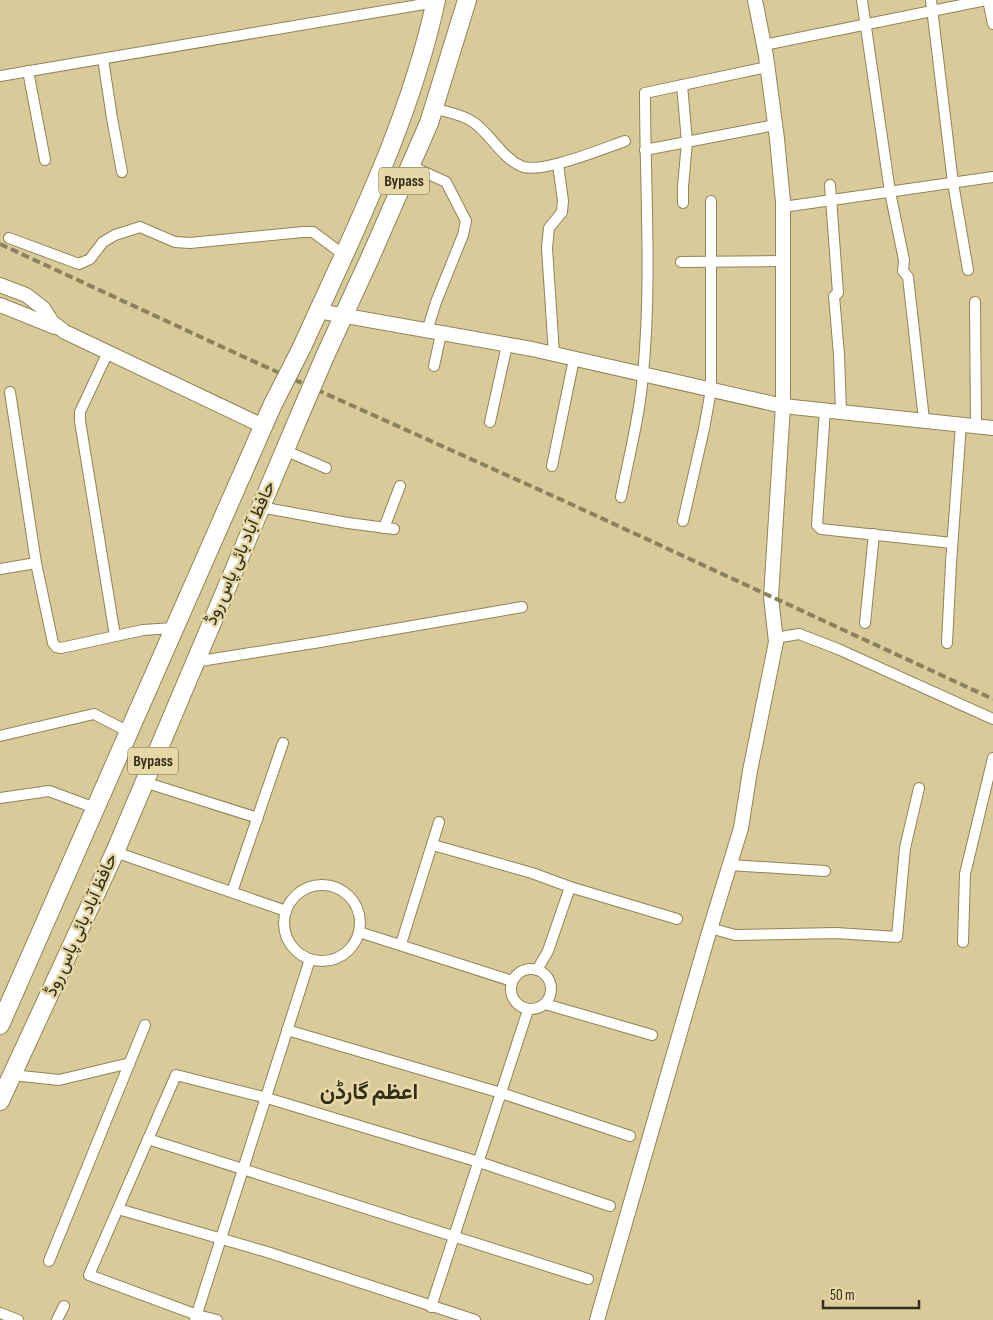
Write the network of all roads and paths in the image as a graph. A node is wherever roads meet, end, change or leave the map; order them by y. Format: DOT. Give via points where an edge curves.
graph roads {
  1 [pos="467,0"];
  2 [pos="756,0"];
  3 [pos="862,0"];
  4 [pos="931,0"];
  5 [pos="987,0"];
  6 [pos="436,1"];
  7 [pos="933,11"];
  8 [pos="866,24"];
  9 [pos="993,24"];
  10 [pos="764,46"];
  11 [pos="104,59"];
  12 [pos="767,67"];
  13 [pos="28,71"];
  14 [pos="0,76"];
  15 [pos="682,85"];
  16 [pos="433,108"];
  17 [pos="775,125"];
  18 [pos="625,141"];
  19 [pos="687,142"];
  20 [pos="645,150"];
  21 [pos="45,160"];
  22 [pos="558,164"];
  23 [pos="411,166"];
  24 [pos="122,172"];
  25 [pos="993,177"];
  26 [pos="953,182"];
  27 [pos="830,185"];
  28 [pos="890,192"];
  29 [pos="831,200"];
  30 [pos="711,201"];
  31 [pos="683,203"];
  32 [pos="783,207"];
  33 [pos="9,238"];
  34 [pos="344,255"];
  35 [pos="783,261"];
  36 [pos="681,262"];
  37 [pos="712,262"];
  38 [pos="968,270"];
  39 [pos="0,285"];
  40 [pos="975,302"];
  41 [pos="0,306"];
  42 [pos="318,311"];
  43 [pos="344,316"];
  44 [pos="427,331"];
  45 [pos="65,332"];
  46 [pos="441,334"];
  47 [pos="507,345"];
  48 [pos="108,352"];
  49 [pos="554,354"];
  50 [pos="574,359"];
  51 [pos="434,366"];
  52 [pos="644,374"];
  53 [pos="711,390"];
  54 [pos="10,392"];
  55 [pos="783,406"];
  56 [pos="825,410"];
  57 [pos="841,412"];
  58 [pos="924,420"];
  59 [pos="490,422"];
  60 [pos="961,424"];
  61 [pos="262,426"];
  62 [pos="976,426"];
  63 [pos="993,428"];
  64 [pos="284,450"];
  65 [pos="552,466"];
  66 [pos="326,468"];
  67 [pos="400,486"];
  68 [pos="621,497"];
  69 [pos="260,507"];
  70 [pos="683,521"];
  71 [pos="874,534"];
  72 [pos="952,543"];
  73 [pos="36,564"];
  74 [pos="0,569"];
  75 [pos="522,608"];
  76 [pos="865,622"];
  77 [pos="174,628"];
  78 [pos="115,636"];
  79 [pos="775,638"];
  80 [pos="947,643"];
  81 [pos="194,662"];
  82 [pos="993,719"];
  83 [pos="129,732"];
  84 [pos="0,736"];
  85 [pos="283,743"];
  86 [pos="993,758"];
  87 [pos="144,782"];
  88 [pos="919,788"];
  89 [pos="0,798"];
  90 [pos="95,808"];
  91 [pos="258,818"];
  92 [pos="439,822"];
  93 [pos="433,845"];
  94 [pos="115,852"];
  95 [pos="730,865"];
  96 [pos="825,871"];
  97 [pos="570,887"];
  98 [pos="232,892"];
  99 [pos="286,911"];
  100 [pos="677,919"];
  101 [pos="710,928"];
  102 [pos="359,932"];
  103 [pos="963,942"];
  104 [pos="401,944"];
  105 [pos="310,959"];
  106 [pos="537,970"];
  107 [pos="512,981"];
  108 [pos="545,1004"];
  109 [pos="528,1010"];
  110 [pos="0,1024"];
  111 [pos="145,1026"];
  112 [pos="288,1030"];
  113 [pos="652,1035"];
  114 [pos="130,1063"];
  115 [pos="12,1076"];
  116 [pos="501,1093"];
  117 [pos="267,1098"];
  118 [pos="0,1101"];
  119 [pos="630,1136"];
  120 [pos="148,1139"];
  121 [pos="479,1162"];
  122 [pos="243,1170"];
  123 [pos="610,1206"];
  124 [pos="118,1209"];
  125 [pos="455,1235"];
  126 [pos="221,1238"];
  127 [pos="48,1261"];
  128 [pos="588,1279"];
  129 [pos="64,1306"];
  130 [pos="431,1307"];
  131 [pos="0,1313"];
  132 [pos="196,1317"];
  133 [pos="18,1320"];
  134 [pos="57,1320"];
  135 [pos="217,1320"];
  136 [pos="474,1320"];
  137 [pos="597,1320"];
  1 -- 16 [label="highway, حافظ آباد بائی پاس روڈ / Bypass"];
  2 -- 10 [label="street"];
  3 -- 8 [label="street"];
  4 -- 7 [label="street"];
  5 -- 7 [label="street"];
  5 -- 9 [label="street"];
  6 -- 11 [label="street"];
  6 -- 34 [label="highway, حافظ آباد بائی پاس روڈ / Bypass" via="424,50 402,115 377,182"];
  7 -- 8 [label="street"];
  7 -- 26 [label="street"];
  8 -- 10 [label="street"];
  8 -- 28 [label="street"];
  10 -- 12 [label="street"];
  11 -- 13 [label="street"];
  11 -- 24 [label="street"];
  12 -- 15 [label="street"];
  12 -- 17 [label="street"];
  13 -- 14 [label="street"];
  13 -- 21 [label="street"];
  15 -- 19 [label="street"];
  15 -- 20 [label="street" via="645,93"];
  16 -- 22 [label="street" via="474,122 522,167"];
  16 -- 23 [label="highway, حافظ آباد بائی پاس روڈ / Bypass"];
  17 -- 19 [label="street"];
  17 -- 32 [label="street"];
  18 -- 22 [label="street"];
  19 -- 20 [label="street"];
  19 -- 31 [label="street"];
  20 -- 52 [label="street" via="648,267"];
  22 -- 49 [label="street" via="562,212 548,228"];
  23 -- 43 [label="highway, حافظ آباد بائی پاس روڈ / Bypass"];
  23 -- 44 [label="street" via="446,182 466,221"];
  25 -- 26 [label="street"];
  26 -- 28 [label="street"];
  26 -- 38 [label="street"];
  27 -- 29 [label="street"];
  28 -- 29 [label="street"];
  28 -- 58 [label="street" via="904,260 903,271 908,277"];
  29 -- 32 [label="street"];
  29 -- 57 [label="street" via="838,293 834,296"];
  30 -- 37 [label="street"];
  32 -- 35 [label="street"];
  33 -- 34 [label="street" via="79,264 90,258 103,242 140,227 175,242 190,243 313,232"];
  34 -- 42 [label="highway, حافظ آباد بائی پاس روڈ / Bypass"];
  35 -- 37 [label="street"];
  35 -- 55 [label="street"];
  36 -- 37 [label="street"];
  37 -- 53 [label="street"];
  39 -- 45 [label="street" via="26,295"];
  40 -- 62 [label="street"];
  41 -- 45 [label="street"];
  42 -- 43 [label="street"];
  42 -- 61 [label="highway, حافظ آباد بائی پاس روڈ / Bypass, bridge"];
  43 -- 44 [label="street"];
  43 -- 64 [label="highway, حافظ آباد بائی پاس روڈ / Bypass, bridge"];
  44 -- 46 [label="street"];
  45 -- 48 [label="street"];
  46 -- 47 [label="street"];
  46 -- 51 [label="street"];
  47 -- 49 [label="street"];
  47 -- 59 [label="street"];
  48 -- 61 [label="street"];
  48 -- 78 [label="street" via="80,412 80,420"];
  49 -- 50 [label="street"];
  50 -- 52 [label="street"];
  50 -- 65 [label="street"];
  52 -- 53 [label="street"];
  52 -- 68 [label="street"];
  53 -- 55 [label="street"];
  53 -- 70 [label="street"];
  54 -- 73 [label="street"];
  55 -- 56 [label="street"];
  55 -- 79 [label="street" via="771,597"];
  56 -- 57 [label="street"];
  56 -- 71 [label="street" via="818,525 821,529"];
  57 -- 58 [label="street"];
  58 -- 60 [label="street"];
  60 -- 62 [label="street"];
  60 -- 72 [label="street"];
  61 -- 77 [label="highway, حافظ آباد بائی پاس روڈ / Bypass"];
  62 -- 63 [label="street"];
  64 -- 66 [label="street"];
  64 -- 69 [label="highway, حافظ آباد بائی پاس روڈ / Bypass"];
  67 -- 69 [label="street" via="389,528"];
  69 -- 81 [label="highway, حافظ آباد بائی پاس روڈ / Bypass"];
  71 -- 72 [label="street"];
  71 -- 76 [label="street"];
  72 -- 80 [label="street"];
  73 -- 74 [label="street"];
  73 -- 78 [label="street" via="56,647"];
  75 -- 81 [label="street"];
  77 -- 78 [label="street"];
  77 -- 83 [label="highway, حافظ آباد بائی پاس روڈ / Bypass"];
  79 -- 82 [label="street" via="799,634"];
  79 -- 95 [label="street" via="742,828"];
  81 -- 87 [label="highway, حافظ آباد بائی پاس روڈ / Bypass"];
  83 -- 84 [label="street" via="94,714"];
  83 -- 90 [label="highway, حافظ آباد بائی پاس روڈ / Bypass"];
  85 -- 91 [label="street"];
  86 -- 103 [label="street" via="965,874"];
  87 -- 91 [label="street"];
  87 -- 94 [label="highway, حافظ آباد بائی پاس روڈ / Bypass"];
  88 -- 101 [label="street" via="905,848 897,937 836,933 735,935"];
  89 -- 90 [label="street" via="49,791"];
  90 -- 110 [label="highway, حافظ آباد بائی پاس روڈ / Bypass"];
  91 -- 98 [label="street"];
  92 -- 93 [label="street"];
  93 -- 97 [label="street"];
  93 -- 104 [label="street"];
  94 -- 98 [label="street"];
  94 -- 115 [label="highway, حافظ آباد بائی پاس روڈ / Bypass"];
  95 -- 96 [label="street"];
  95 -- 101 [label="street"];
  97 -- 100 [label="street"];
  97 -- 106 [label="street" via="548,951"];
  98 -- 99 [label="street"];
  99 -- 102 [label="street" via="305,889 320,885 334,887 356,906"];
  99 -- 105 [label="street" via="284,926 288,940 297,952"];
  101 -- 137 [label="street"];
  102 -- 104 [label="street"];
  102 -- 105 [label="street" via="351,948 339,957 325,961"];
  104 -- 107 [label="street"];
  105 -- 112 [label="street"];
  106 -- 107 [label="street" via="520,971"];
  106 -- 108 [label="street" via="545,974 551,986"];
  107 -- 109 [label="street" via="513,999"];
  108 -- 109 [label="street"];
  108 -- 113 [label="street"];
  109 -- 116 [label="street"];
  111 -- 114 [label="street"];
  112 -- 116 [label="street"];
  112 -- 117 [label="street"];
  114 -- 115 [label="street" via="59,1080"];
  114 -- 127 [label="street"];
  115 -- 118 [label="highway, حافظ آباد بائی پاس روڈ / Bypass"];
  116 -- 119 [label="street"];
  116 -- 121 [label="street"];
  117 -- 120 [label="street" via="176,1075"];
  117 -- 121 [label="street"];
  117 -- 122 [label="street"];
  120 -- 122 [label="street"];
  120 -- 124 [label="street"];
  121 -- 123 [label="street"];
  121 -- 125 [label="street"];
  122 -- 125 [label="street"];
  122 -- 126 [label="street"];
  124 -- 126 [label="street"];
  124 -- 132 [label="street" via="89,1275"];
  125 -- 128 [label="street"];
  125 -- 130 [label="street"];
  126 -- 130 [label="street"];
  126 -- 132 [label="street"];
  129 -- 134 [label="street"];
  130 -- 136 [label="street"];
  131 -- 133 [label="street"];
  132 -- 135 [label="street"];
}
